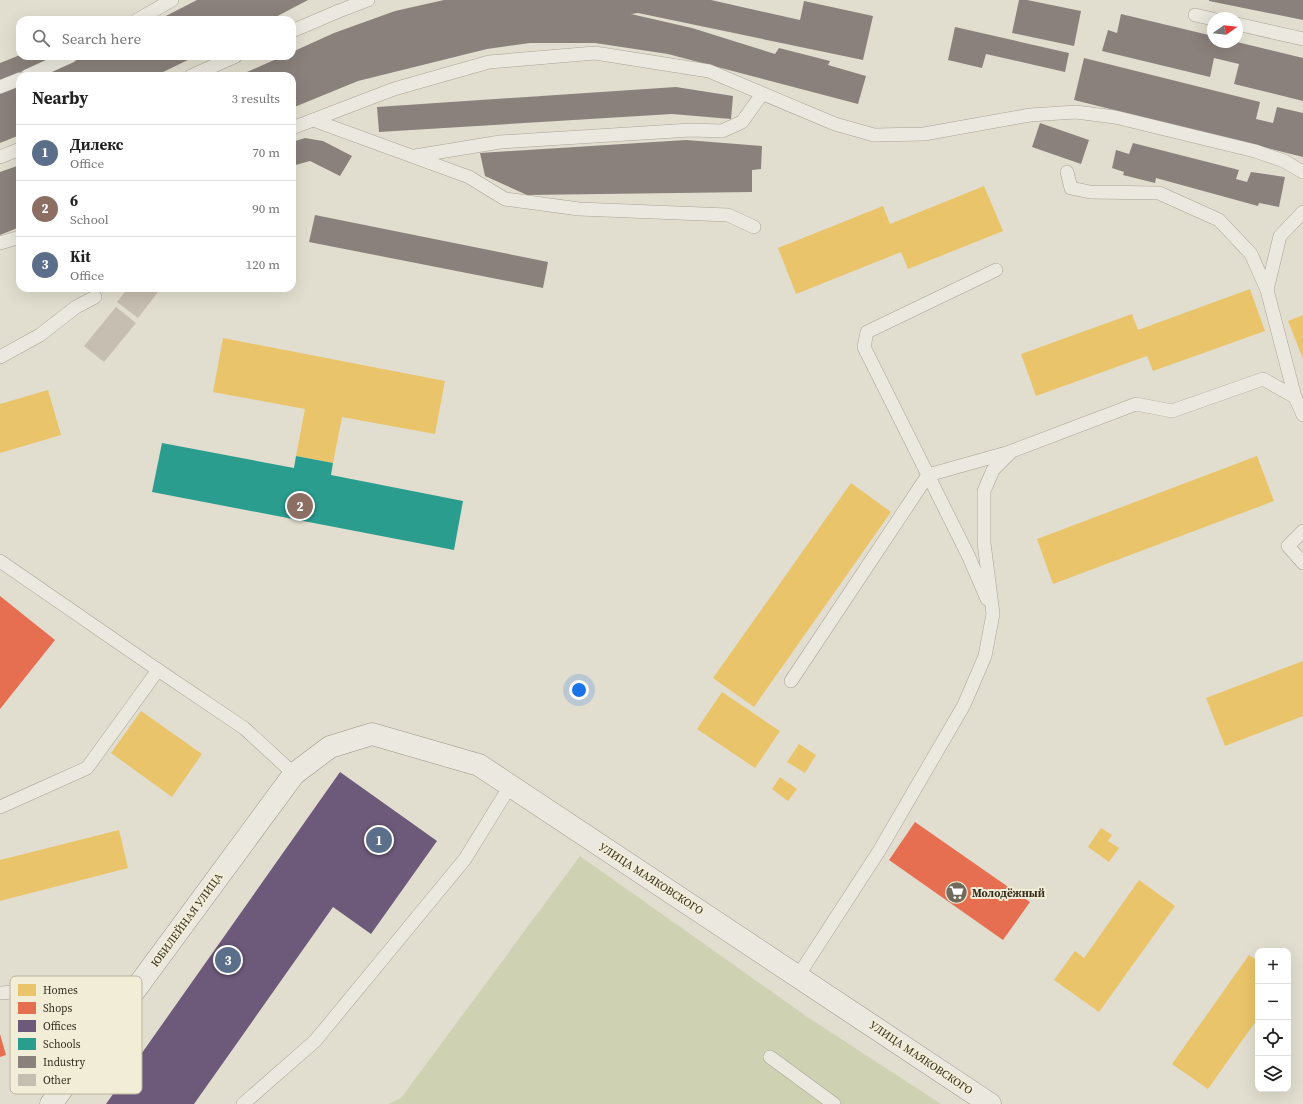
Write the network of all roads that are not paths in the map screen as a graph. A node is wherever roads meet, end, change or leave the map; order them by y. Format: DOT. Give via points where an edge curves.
graph roads {
  1 [pos="172,0"];
  2 [pos="368,0"];
  3 [pos="1195,15"];
  4 [pos="143,16"];
  5 [pos="1207,18"];
  6 [pos="1243,25"];
  7 [pos="296,29"];
  8 [pos="1303,39"];
  9 [pos="61,60"];
  10 [pos="227,60"];
  11 [pos="36,72"];
  12 [pos="200,72"];
  13 [pos="16,81"];
  14 [pos="0,87"];
  15 [pos="762,94"];
  16 [pos="313,120"];
  17 [pos="296,126"];
  18 [pos="16,151"];
  19 [pos="413,156"];
  20 [pos="0,157"];
  21 [pos="1067,172"];
  22 [pos="1303,172"];
  23 [pos="1303,212"];
  24 [pos="754,227"];
  25 [pos="16,238"];
  26 [pos="0,243"];
  27 [pos="996,270"];
  28 [pos="1267,290"];
  29 [pos="95,297"];
  30 [pos="0,357"];
  31 [pos="1295,396"];
  32 [pos="1303,415"];
  33 [pos="1012,451"];
  34 [pos="928,475"];
  35 [pos="1303,530"];
  36 [pos="0,561"];
  37 [pos="1303,563"];
  38 [pos="994,614"];
  39 [pos="158,670"];
  40 [pos="790,681"];
  41 [pos="294,774"];
  42 [pos="510,786"];
  43 [pos="0,806"];
  44 [pos="798,976"];
  45 [pos="142,980"];
  46 [pos="10,992"];
  47 [pos="0,993"];
  48 [pos="770,1057"];
  49 [pos="58,1094"];
  50 [pos="51,1104"];
  51 [pos="243,1104"];
  52 [pos="834,1104"];
  53 [pos="990,1104"];
  1 -- 4 [label="lane"];
  2 -- 7 [label="lane"];
  3 -- 5 [label="lane"];
  6 -- 8 [label="lane"];
  9 -- 11 [label="lane"];
  10 -- 12 [label="lane"];
  13 -- 14 [label="lane"];
  15 -- 16 [label="lane" via="709,71 595,53 489,62 394,89"];
  15 -- 19 [label="lane" via="742,122 722,131 691,130 500,142"];
  15 -- 22 [label="lane" via="835,124 874,135 924,134 1030,115 1076,112 1115,117 1255,151 1284,161"];
  16 -- 17 [label="lane"];
  16 -- 19 [label="lane"];
  18 -- 20 [label="lane"];
  19 -- 24 [label="lane" via="469,177 506,199 579,209 728,215"];
  21 -- 28 [label="lane" via="1071,188 1090,192 1159,193 1219,220 1251,254"];
  23 -- 28 [label="lane" via="1280,236"];
  25 -- 26 [label="lane"];
  27 -- 34 [label="lane" via="868,332 864,347"];
  28 -- 31 [label="lane"];
  29 -- 30 [label="lane" via="76,307 40,335"];
  31 -- 32 [label="lane"];
  31 -- 33 [label="lane" via="1263,379 1172,411 1136,404"];
  33 -- 34 [label="lane"];
  33 -- 38 [label="lane" via="993,470 984,491 984,543"];
  34 -- 38 [label="lane"];
  34 -- 40 [label="lane"];
  35 -- 37 [label="lane" via="1288,546"];
  36 -- 39 [label="lane"];
  38 -- 44 [label="lane" via="985,656 964,705 879,851"];
  39 -- 41 [label="lane" via="244,728"];
  39 -- 43 [label="lane" via="87,768"];
  41 -- 42 [label="street, УЛИЦА МАЯКОВСКОГО" via="330,747 372,734 479,765"];
  41 -- 45 [label="street, ЮБИЛЕЙНАЯ УЛИЦА"];
  42 -- 44 [label="street, УЛИЦА МАЯКОВСКОГО"];
  42 -- 51 [label="lane" via="465,859 315,1041"];
  44 -- 53 [label="street, УЛИЦА МАЯКОВСКОГО"];
  46 -- 47 [label="lane"];
  48 -- 52 [label="lane"];
  49 -- 50 [label="street, ЮБИЛЕЙНАЯ УЛИЦА"];
}
